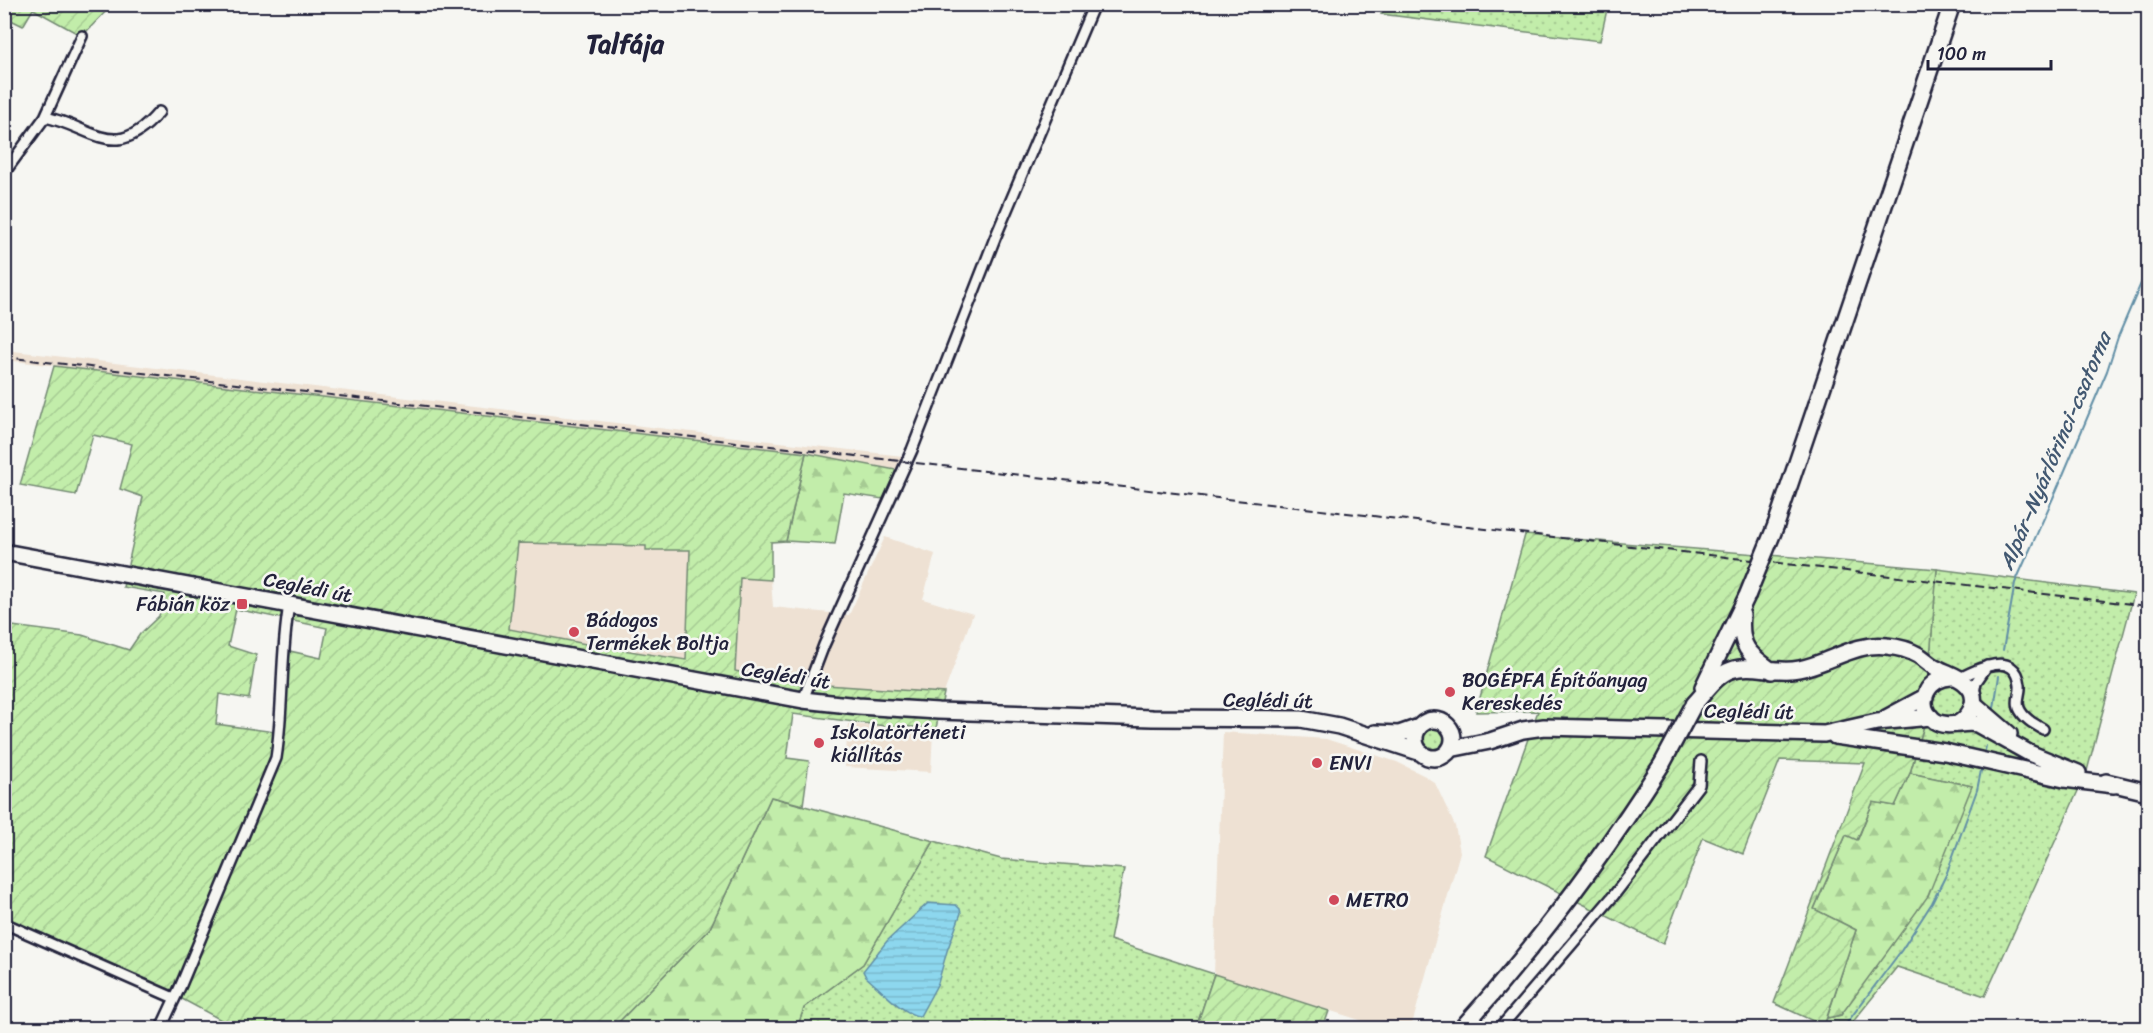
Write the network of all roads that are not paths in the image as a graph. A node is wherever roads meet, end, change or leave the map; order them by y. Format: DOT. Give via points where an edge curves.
graph roads {
  1 [pos="1094,4"];
  2 [pos="1952,4"];
  3 [pos="82,36"];
  4 [pos="159,112"];
  5 [pos="45,117"];
  6 [pos="4,173"];
  7 [pos="4,552"];
  8 [pos="1744,602"];
  9 [pos="289,605"];
  10 [pos="1903,649"];
  11 [pos="1721,652"];
  12 [pos="1986,666"];
  13 [pos="1772,671"];
  14 [pos="1957,677"];
  15 [pos="1925,695"];
  16 [pos="1973,699"];
  17 [pos="803,700"];
  18 [pos="1693,706"];
  19 [pos="1931,717"];
  20 [pos="1878,722"];
  21 [pos="1957,724"];
  22 [pos="1419,727"];
  23 [pos="2043,729"];
  24 [pos="1355,731"];
  25 [pos="1451,731"];
  26 [pos="1512,733"];
  27 [pos="1824,734"];
  28 [pos="1450,749"];
  29 [pos="1422,753"];
  30 [pos="1701,761"];
  31 [pos="2052,763"];
  32 [pos="2114,785"];
  33 [pos="2148,792"];
  34 [pos="6,924"];
  35 [pos="174,998"];
  36 [pos="161,1029"];
  37 [pos="1462,1029"];
  38 [pos="1500,1029"];
  1 -- 17 [label="street" via="995,238 912,450"];
  2 -- 8 [label="main road, bridge" via="1776,525"];
  3 -- 5 [label="street"];
  4 -- 5 [label="street" via="134,135 111,140"];
  5 -- 6 [label="street"];
  7 -- 9 [label="main road, Ceglédi út"];
  8 -- 11 [label="main road"];
  8 -- 13 [label="main road" via="1740,633 1744,645"];
  9 -- 17 [label="main road, Ceglédi út"];
  9 -- 35 [label="street" via="276,758"];
  10 -- 13 [label="main road" via="1864,646 1799,670"];
  10 -- 14 [label="main road"];
  10 -- 15 [label="main road" via="1921,671"];
  11 -- 13 [label="main road"];
  11 -- 18 [label="main road"];
  12 -- 14 [label="street"];
  12 -- 16 [label="street" via="1976,682"];
  12 -- 23 [label="street" via="2000,664 2015,671 2021,687 2019,709"];
  13 -- 18 [label="main road" via="1744,668 1720,675"];
  14 -- 15 [label="main road" via="1934,681"];
  14 -- 16 [label="main road" via="1969,686"];
  15 -- 19 [label="main road"];
  15 -- 20 [label="main road, Ceglédi út"];
  16 -- 21 [label="main road" via="1968,716"];
  16 -- 31 [label="main road" via="2001,729"];
  17 -- 24 [label="main road, Ceglédi út" via="938,711 1301,719"];
  18 -- 37 [label="main road, bridge" via="1662,764 1580,885"];
  19 -- 20 [label="main road, Ceglédi út"];
  19 -- 21 [label="main road" via="1941,723"];
  20 -- 27 [label="main road, Ceglédi út"];
  21 -- 31 [label="main road" via="1977,724"];
  22 -- 24 [label="main road, Ceglédi út" via="1399,734"];
  22 -- 25 [label="main road" via="1434,720"];
  22 -- 29 [label="main road" via="1415,741"];
  24 -- 29 [label="main road, Ceglédi út"];
  25 -- 26 [label="main road, Ceglédi út"];
  25 -- 28 [label="main road"];
  26 -- 27 [label="main road, Ceglédi út" via="1554,727"];
  26 -- 28 [label="main road, Ceglédi út"];
  27 -- 32 [label="main road" via="1945,752 2064,779"];
  28 -- 29 [label="main road" via="1438,757"];
  30 -- 38 [label="street" via="1699,784 1614,896"];
  31 -- 32 [label="main road"];
  32 -- 33 [label="main road"];
  34 -- 35 [label="street"];
  35 -- 36 [label="street"];
}
